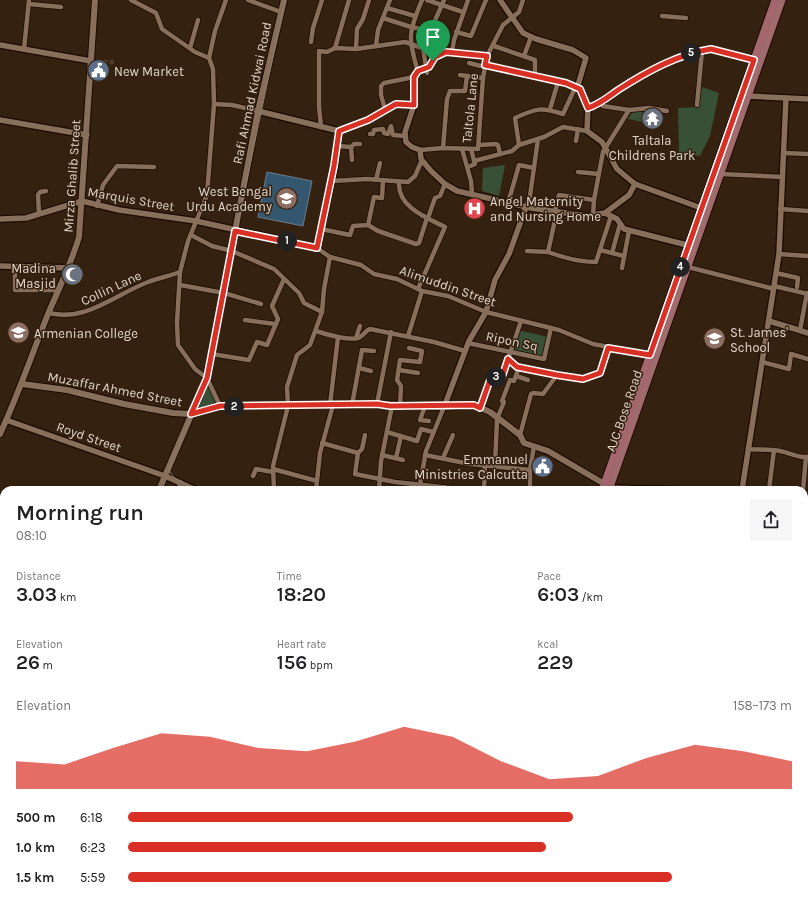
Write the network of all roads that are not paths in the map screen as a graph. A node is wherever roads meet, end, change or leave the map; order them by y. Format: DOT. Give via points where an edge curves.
graph roads {
  1 [pos="95,0"];
  2 [pos="131,0"];
  3 [pos="147,0"];
  4 [pos="226,0"];
  5 [pos="248,0"];
  6 [pos="284,0"];
  7 [pos="322,0"];
  8 [pos="349,0"];
  9 [pos="369,0"];
  10 [pos="390,0"];
  11 [pos="422,0"];
  12 [pos="427,0"];
  13 [pos="468,0"];
  14 [pos="486,0"];
  15 [pos="500,0"];
  16 [pos="523,0"];
  17 [pos="775,0"];
  18 [pos="782,0"];
  19 [pos="29,2"];
  20 [pos="443,2"];
  21 [pos="62,7"];
  22 [pos="145,7"];
  23 [pos="387,8"];
  24 [pos="281,12"];
  25 [pos="463,12"];
  26 [pos="415,16"];
  27 [pos="662,16"];
  28 [pos="383,18"];
  29 [pos="512,18"];
  30 [pos="686,18"];
  31 [pos="198,20"];
  32 [pos="412,27"];
  33 [pos="430,32"];
  34 [pos="456,32"];
  35 [pos="442,33"];
  36 [pos="531,37"];
  37 [pos="311,42"];
  38 [pos="410,43"];
  39 [pos="0,45"];
  40 [pos="376,46"];
  41 [pos="494,46"];
  42 [pos="190,48"];
  43 [pos="335,48"];
  44 [pos="423,48"];
  45 [pos="24,49"];
  46 [pos="356,49"];
  47 [pos="702,50"];
  48 [pos="452,52"];
  49 [pos="487,56"];
  50 [pos="524,56"];
  51 [pos="209,58"];
  52 [pos="91,61"];
  53 [pos="433,61"];
  54 [pos="757,61"];
  55 [pos="469,64"];
  56 [pos="485,66"];
  57 [pos="427,70"];
  58 [pos="418,72"];
  59 [pos="460,76"];
  60 [pos="467,76"];
  61 [pos="535,76"];
  62 [pos="414,77"];
  63 [pos="483,78"];
  64 [pos="558,82"];
  65 [pos="578,88"];
  66 [pos="745,96"];
  67 [pos="786,98"];
  68 [pos="808,99"];
  69 [pos="214,104"];
  70 [pos="600,104"];
  71 [pos="414,105"];
  72 [pos="697,105"];
  73 [pos="588,108"];
  74 [pos="385,109"];
  75 [pos="550,109"];
  76 [pos="629,110"];
  77 [pos="258,111"];
  78 [pos="667,111"];
  79 [pos="0,120"];
  80 [pos="321,127"];
  81 [pos="578,129"];
  82 [pos="587,130"];
  83 [pos="339,131"];
  84 [pos="370,134"];
  85 [pos="87,135"];
  86 [pos="406,136"];
  87 [pos="538,139"];
  88 [pos="576,142"];
  89 [pos="360,144"];
  90 [pos="478,145"];
  91 [pos="519,145"];
  92 [pos="338,146"];
  93 [pos="351,147"];
  94 [pos="443,148"];
  95 [pos="605,148"];
  96 [pos="462,149"];
  97 [pos="471,149"];
  98 [pos="420,150"];
  99 [pos="784,153"];
  100 [pos="500,154"];
  101 [pos="808,154"];
  102 [pos="352,160"];
  103 [pos="422,160"];
  104 [pos="474,161"];
  105 [pos="380,163"];
  106 [pos="154,167"];
  107 [pos="468,168"];
  108 [pos="534,168"];
  109 [pos="578,172"];
  110 [pos="599,174"];
  111 [pos="720,174"];
  112 [pos="782,177"];
  113 [pos="376,180"];
  114 [pos="383,180"];
  115 [pos="332,181"];
  116 [pos="399,182"];
  117 [pos="445,184"];
  118 [pos="635,184"];
  119 [pos="46,191"];
  120 [pos="472,194"];
  121 [pos="594,200"];
  122 [pos="82,201"];
  123 [pos="508,203"];
  124 [pos="97,206"];
  125 [pos="526,207"];
  126 [pos="705,209"];
  127 [pos="780,209"];
  128 [pos="556,211"];
  129 [pos="808,211"];
  130 [pos="605,213"];
  131 [pos="40,214"];
  132 [pos="593,215"];
  133 [pos="611,216"];
  134 [pos="428,218"];
  135 [pos="0,219"];
  136 [pos="196,221"];
  137 [pos="620,224"];
  138 [pos="368,225"];
  139 [pos="321,229"];
  140 [pos="235,231"];
  141 [pos="629,231"];
  142 [pos="191,234"];
  143 [pos="691,246"];
  144 [pos="317,248"];
  145 [pos="600,250"];
  146 [pos="232,251"];
  147 [pos="527,251"];
  148 [pos="548,252"];
  149 [pos="612,253"];
  150 [pos="779,254"];
  151 [pos="624,256"];
  152 [pos="808,256"];
  153 [pos="330,257"];
  154 [pos="0,266"];
  155 [pos="15,267"];
  156 [pos="688,267"];
  157 [pos="69,268"];
  158 [pos="622,268"];
  159 [pos="180,272"];
  160 [pos="776,274"];
  161 [pos="284,279"];
  162 [pos="180,285"];
  163 [pos="774,287"];
  164 [pos="797,287"];
  165 [pos="59,290"];
  166 [pos="420,290"];
  167 [pos="224,293"];
  168 [pos="808,293"];
  169 [pos="261,304"];
  170 [pos="322,312"];
  171 [pos="486,312"];
  172 [pos="49,313"];
  173 [pos="244,320"];
  174 [pos="520,321"];
  175 [pos="769,321"];
  176 [pos="276,324"];
  177 [pos="360,326"];
  178 [pos="551,328"];
  179 [pos="800,330"];
  180 [pos="316,331"];
  181 [pos="391,332"];
  182 [pos="808,333"];
  183 [pos="408,336"];
  184 [pos="338,337"];
  185 [pos="356,338"];
  186 [pos="468,343"];
  187 [pos="409,348"];
  188 [pos="608,348"];
  189 [pos="374,351"];
  190 [pos="465,351"];
  191 [pos="510,353"];
  192 [pos="212,354"];
  193 [pos="653,355"];
  194 [pos="508,359"];
  195 [pos="808,359"];
  196 [pos="762,362"];
  197 [pos="519,367"];
  198 [pos="358,368"];
  199 [pos="399,370"];
  200 [pos="371,371"];
  201 [pos="418,373"];
  202 [pos="557,375"];
  203 [pos="516,376"];
  204 [pos="207,378"];
  205 [pos="528,380"];
  206 [pos="22,384"];
  207 [pos="377,404"];
  208 [pos="331,405"];
  209 [pos="352,405"];
  210 [pos="220,406"];
  211 [pos="288,406"];
  212 [pos="392,406"];
  213 [pos="400,406"];
  214 [pos="425,406"];
  215 [pos="444,407"];
  216 [pos="480,408"];
  217 [pos="191,414"];
  218 [pos="497,419"];
  219 [pos="6,420"];
  220 [pos="429,421"];
  221 [pos="387,432"];
  222 [pos="433,432"];
  223 [pos="0,434"];
  224 [pos="365,434"];
  225 [pos="453,435"];
  226 [pos="520,435"];
  227 [pos="401,436"];
  228 [pos="322,443"];
  229 [pos="534,446"];
  230 [pos="748,449"];
  231 [pos="774,450"];
  232 [pos="358,453"];
  233 [pos="382,454"];
  234 [pos="425,455"];
  235 [pos="807,457"];
  236 [pos="396,458"];
  237 [pos="443,458"];
  238 [pos="403,460"];
  239 [pos="485,465"];
  240 [pos="495,466"];
  241 [pos="530,470"];
  242 [pos="273,471"];
  243 [pos="165,476"];
  244 [pos="253,476"];
  245 [pos="380,478"];
  246 [pos="317,481"];
  247 [pos="180,482"];
  248 [pos="161,486"];
  249 [pos="180,486"];
  250 [pos="188,486"];
  251 [pos="274,486"];
  252 [pos="316,486"];
  253 [pos="379,486"];
  254 [pos="411,486"];
  255 [pos="419,486"];
  256 [pos="484,486"];
  257 [pos="530,486"];
  258 [pos="603,486"];
  259 [pos="607,486"];
  260 [pos="743,486"];
  261 [pos="770,486"];
  262 [pos="804,486"];
  1 -- 52 [label="main road, Mirza Ghalib Street"];
  2 -- 22 [label="street"];
  3 -- 22 [label="street"];
  4 -- 51 [label="street"];
  5 -- 24 [label="street"];
  6 -- 24 [label="main road, Rafi Ahmad Kidwai Road"];
  7 -- 37 [label="street" via="311,34"];
  8 -- 43 [label="street"];
  9 -- 46 [label="street" via="357,29"];
  10 -- 23 [label="street"];
  11 -- 26 [label="street"];
  12 -- 20 [label="street"];
  13 -- 25 [label="street"];
  14 -- 34 [label="street" via="471,36"];
  15 -- 29 [label="street"];
  16 -- 29 [label="street, Taltola Lane" via="519,12"];
  17 -- 54 [label="main road"];
  18 -- 54 [label="main road"];
  19 -- 21 [label="street"];
  19 -- 45 [label="street"];
  20 -- 25 [label="street"];
  20 -- 33 [label="street"];
  22 -- 42 [label="street" via="156,13 162,29"];
  23 -- 26 [label="street"];
  23 -- 28 [label="street"];
  24 -- 77 [label="main road, Rafi Ahmad Kidwai Road"];
  25 -- 34 [label="street"];
  26 -- 32 [label="street"];
  27 -- 30 [label="street"];
  28 -- 32 [label="street"];
  28 -- 40 [label="street"];
  29 -- 36 [label="street" via="523,33"];
  29 -- 41 [label="street, Taltola Lane" via="504,25"];
  31 -- 42 [label="street"];
  32 -- 33 [label="street"];
  32 -- 38 [label="street"];
  33 -- 35 [label="street"];
  34 -- 48 [label="street"];
  36 -- 50 [label="street"];
  36 -- 65 [label="street" via="573,50 586,58"];
  38 -- 40 [label="street"];
  38 -- 44 [label="street"];
  38 -- 58 [label="street"];
  39 -- 45 [label="street"];
  40 -- 46 [label="street"];
  41 -- 49 [label="street, Taltola Lane"];
  41 -- 50 [label="street"];
  42 -- 51 [label="street"];
  43 -- 46 [label="street"];
  43 -- 80 [label="street" via="328,52 319,51"];
  44 -- 53 [label="street" via="428,50"];
  44 -- 57 [label="street"];
  45 -- 52 [label="street"];
  47 -- 54 [label="street" via="711,49"];
  47 -- 70 [label="street" via="689,53 662,66 618,90"];
  47 -- 72 [label="street"];
  48 -- 49 [label="street"];
  48 -- 53 [label="street" via="435,57"];
  49 -- 56 [label="street, Taltola Lane"];
  50 -- 61 [label="street" via="535,60"];
  51 -- 69 [label="street" via="213,69"];
  52 -- 85 [label="main road, Mirza Ghalib Street"];
  53 -- 57 [label="street"];
  54 -- 66 [label="main road"];
  55 -- 56 [label="street"];
  56 -- 61 [label="street"];
  56 -- 63 [label="street, Taltola Lane"];
  57 -- 58 [label="street"];
  58 -- 62 [label="street"];
  59 -- 60 [label="street"];
  60 -- 63 [label="street"];
  60 -- 94 [label="street" via="465,91 450,91 447,99"];
  61 -- 64 [label="street"];
  62 -- 71 [label="street"];
  62 -- 74 [label="street" via="384,83 381,86"];
  63 -- 90 [label="street, Taltola Lane"];
  64 -- 65 [label="street"];
  64 -- 75 [label="street"];
  65 -- 73 [label="street"];
  65 -- 75 [label="street" via="563,114"];
  66 -- 67 [label="street"];
  66 -- 111 [label="main road"];
  66 -- 126 [label="main road"];
  67 -- 68 [label="street"];
  67 -- 99 [label="street"];
  69 -- 77 [label="street"];
  69 -- 136 [label="street" via="207,195"];
  70 -- 73 [label="street"];
  70 -- 76 [label="street"];
  71 -- 74 [label="street" via="396,104"];
  71 -- 86 [label="street"];
  73 -- 82 [label="street"];
  74 -- 83 [label="street" via="368,120"];
  75 -- 91 [label="street" via="527,112 515,118"];
  76 -- 78 [label="street" via="649,108"];
  76 -- 95 [label="street"];
  77 -- 80 [label="street"];
  77 -- 140 [label="main road, Rafi Ahmad Kidwai Road"];
  79 -- 85 [label="street"];
  80 -- 83 [label="street"];
  81 -- 82 [label="street"];
  81 -- 87 [label="street" via="563,127"];
  81 -- 88 [label="street"];
  82 -- 95 [label="street" via="602,142"];
  83 -- 92 [label="street"];
  84 -- 86 [label="street" via="373,134 374,130 383,129 384,133 388,134 391,126 393,135"];
  85 -- 122 [label="main road, Mirza Ghalib Street"];
  86 -- 98 [label="street" via="406,142"];
  87 -- 91 [label="street"];
  87 -- 108 [label="street"];
  89 -- 93 [label="street"];
  90 -- 97 [label="street, Taltola Lane" via="478,149"];
  90 -- 100 [label="street" via="496,144"];
  91 -- 100 [label="street" via="512,151"];
  92 -- 93 [label="street"];
  92 -- 115 [label="street"];
  93 -- 102 [label="street"];
  94 -- 96 [label="street, Taltola Lane"];
  94 -- 98 [label="street, Taltola Lane"];
  95 -- 110 [label="street"];
  95 -- 118 [label="street" via="617,169"];
  96 -- 97 [label="street, Taltola Lane"];
  96 -- 107 [label="street"];
  97 -- 104 [label="street"];
  98 -- 103 [label="street"];
  99 -- 101 [label="street"];
  99 -- 112 [label="street"];
  100 -- 104 [label="street"];
  103 -- 116 [label="street" via="415,176 408,182"];
  103 -- 117 [label="street"];
  104 -- 107 [label="street" via="475,164"];
  105 -- 113 [label="street"];
  106 -- 124 [label="street" via="117,166 103,185"];
  107 -- 120 [label="street"];
  108 -- 123 [label="street" via="519,165"];
  108 -- 125 [label="street"];
  109 -- 110 [label="street"];
  110 -- 121 [label="street"];
  111 -- 112 [label="street"];
  111 -- 126 [label="main road"];
  112 -- 127 [label="street"];
  113 -- 114 [label="street"];
  113 -- 115 [label="street"];
  114 -- 116 [label="street"];
  114 -- 138 [label="street" via="382,198 374,197"];
  115 -- 139 [label="street"];
  116 -- 134 [label="street" via="398,191 406,203 420,215"];
  117 -- 120 [label="street" via="457,191"];
  117 -- 134 [label="street" via="440,196 435,198"];
  118 -- 126 [label="street"];
  118 -- 130 [label="street" via="629,195"];
  119 -- 131 [label="street" via="38,195"];
  120 -- 123 [label="street"];
  121 -- 128 [label="street" via="559,195"];
  121 -- 132 [label="street"];
  122 -- 124 [label="street, Marquis Street"];
  122 -- 131 [label="street, Marquis Street"];
  122 -- 157 [label="main road, Mirza Ghalib Street" via="79,237"];
  123 -- 125 [label="street"];
  124 -- 136 [label="street, Marquis Street"];
  125 -- 128 [label="street"];
  125 -- 171 [label="street" via="495,280"];
  126 -- 143 [label="main road"];
  127 -- 129 [label="street"];
  127 -- 150 [label="street"];
  128 -- 132 [label="street"];
  128 -- 148 [label="street"];
  130 -- 132 [label="street"];
  130 -- 133 [label="street"];
  131 -- 135 [label="street, Marquis Street" via="16,220"];
  133 -- 137 [label="street" via="618,219"];
  133 -- 145 [label="street"];
  134 -- 138 [label="street" via="419,243 416,244"];
  134 -- 166 [label="street" via="445,228"];
  136 -- 140 [label="street, Marquis Street"];
  136 -- 142 [label="street"];
  137 -- 141 [label="street"];
  137 -- 149 [label="street"];
  138 -- 139 [label="street" via="353,226 350,235"];
  139 -- 144 [label="street"];
  140 -- 144 [label="street, Alimuddin Street"];
  140 -- 146 [label="main road, Rafi Ahmad Kidwai Road"];
  141 -- 143 [label="street"];
  141 -- 151 [label="street"];
  142 -- 146 [label="street" via="212,246"];
  142 -- 159 [label="street"];
  143 -- 156 [label="main road, AJC Bose Road"];
  143 -- 193 [label="main road"];
  144 -- 153 [label="street, Alimuddin Street"];
  145 -- 148 [label="street" via="596,262 568,259"];
  145 -- 149 [label="street"];
  146 -- 161 [label="street" via="274,269"];
  146 -- 167 [label="main road, Rafi Ahmad Kidwai Road"];
  147 -- 148 [label="street"];
  149 -- 151 [label="street"];
  150 -- 152 [label="street"];
  150 -- 160 [label="street"];
  151 -- 158 [label="street"];
  153 -- 166 [label="street, Alimuddin Street" via="361,265 374,274"];
  153 -- 170 [label="street"];
  154 -- 155 [label="street"];
  155 -- 157 [label="street"];
  155 -- 165 [label="street" via="15,290"];
  156 -- 163 [label="street"];
  156 -- 193 [label="main road, AJC Bose Road"];
  157 -- 165 [label="main road, Mirza Ghalib Street"];
  159 -- 162 [label="street"];
  159 -- 172 [label="street, Collin Lane" via="148,282 81,314 66,316"];
  160 -- 163 [label="street"];
  160 -- 164 [label="street" via="798,278"];
  161 -- 170 [label="street" via="299,292 304,303"];
  161 -- 176 [label="street" via="272,306 278,319"];
  162 -- 167 [label="street"];
  162 -- 204 [label="street" via="178,345 195,368"];
  163 -- 168 [label="street"];
  163 -- 175 [label="street"];
  165 -- 172 [label="main road, Mirza Ghalib Street"];
  166 -- 171 [label="street, Alimuddin Street" via="448,296"];
  166 -- 183 [label="street"];
  167 -- 169 [label="street"];
  167 -- 192 [label="main road, Rafi Ahmad Kidwai Road"];
  168 -- 179 [label="street"];
  170 -- 180 [label="street"];
  171 -- 174 [label="street, Alimuddin Street"];
  171 -- 186 [label="street"];
  172 -- 206 [label="main road, Mirza Ghalib Street"];
  173 -- 176 [label="street"];
  174 -- 178 [label="street, Alimuddin Street"];
  174 -- 191 [label="street"];
  175 -- 179 [label="street"];
  175 -- 196 [label="street"];
  176 -- 192 [label="street" via="268,345 256,342 249,360"];
  177 -- 185 [label="street"];
  178 -- 188 [label="street, Alimuddin Street"];
  178 -- 191 [label="street, Ripon Sq" via="544,359"];
  179 -- 182 [label="street"];
  180 -- 184 [label="street"];
  180 -- 211 [label="street" via="310,345 297,355 287,387"];
  181 -- 183 [label="street"];
  181 -- 185 [label="street" via="370,328 361,337"];
  181 -- 207 [label="street"];
  183 -- 190 [label="street"];
  184 -- 185 [label="street"];
  184 -- 208 [label="street"];
  186 -- 190 [label="street"];
  186 -- 191 [label="street, Ripon Sq"];
  187 -- 199 [label="street" via="422,351 420,362 401,359"];
  188 -- 193 [label="street, Alimuddin Street"];
  188 -- 202 [label="street" via="599,374 583,379"];
  189 -- 198 [label="street" via="362,349"];
  190 -- 215 [label="street"];
  191 -- 194 [label="street"];
  192 -- 204 [label="main road, Rafi Ahmad Kidwai Road"];
  193 -- 259 [label="main road, AJC Bose Road"];
  194 -- 197 [label="street"];
  194 -- 216 [label="street" via="502,377 491,377"];
  195 -- 196 [label="street" via="791,354 789,369"];
  196 -- 230 [label="street"];
  197 -- 202 [label="street"];
  197 -- 203 [label="street"];
  198 -- 200 [label="street"];
  198 -- 209 [label="street"];
  199 -- 201 [label="street"];
  199 -- 213 [label="street" via="397,380 401,386"];
  202 -- 226 [label="street" via="543,394 531,394"];
  203 -- 205 [label="street"];
  203 -- 218 [label="street" via="514,381 510,380"];
  204 -- 210 [label="street"];
  204 -- 217 [label="main road, Rafi Ahmad Kidwai Road"];
  206 -- 217 [label="main road, Muzaffar Ahmed Street" via="67,390 173,413"];
  206 -- 219 [label="main road, Mirza Ghalib Street"];
  207 -- 209 [label="main road, Muzaffar Ahmed Street"];
  207 -- 212 [label="main road, Muzaffar Ahmed Street"];
  208 -- 209 [label="main road, Muzaffar Ahmed Street"];
  208 -- 211 [label="main road, Muzaffar Ahmed Street"];
  208 -- 228 [label="street"];
  210 -- 211 [label="main road, Muzaffar Ahmed Street"];
  210 -- 217 [label="main road, Muzaffar Ahmed Street"];
  211 -- 242 [label="street"];
  212 -- 213 [label="main road, Muzaffar Ahmed Street"];
  212 -- 221 [label="street"];
  213 -- 214 [label="main road, Muzaffar Ahmed Street"];
  214 -- 215 [label="main road, Muzaffar Ahmed Street"];
  214 -- 220 [label="street" via="420,420"];
  215 -- 216 [label="main road, Muzaffar Ahmed Street" via="474,405"];
  215 -- 222 [label="street"];
  216 -- 218 [label="main road, Muzaffar Ahmed Street" via="490,412"];
  217 -- 243 [label="main road, Rafi Ahmad Kidwai Road"];
  218 -- 226 [label="main road, Muzaffar Ahmed Street"];
  218 -- 240 [label="street"];
  219 -- 223 [label="main road, Mirza Ghalib Street"];
  219 -- 243 [label="street, Royd Street"];
  221 -- 227 [label="street"];
  221 -- 233 [label="street"];
  222 -- 227 [label="street" via="421,428 417,441"];
  222 -- 234 [label="street"];
  224 -- 232 [label="street" via="362,449"];
  225 -- 237 [label="street"];
  226 -- 229 [label="main road, Muzaffar Ahmed Street" via="524,443"];
  227 -- 236 [label="street"];
  228 -- 232 [label="street"];
  228 -- 246 [label="street"];
  229 -- 241 [label="street"];
  229 -- 258 [label="main road, Muzaffar Ahmed Street" via="548,451"];
  230 -- 231 [label="street"];
  230 -- 260 [label="street"];
  231 -- 235 [label="street" via="789,453 797,458"];
  231 -- 261 [label="street"];
  232 -- 245 [label="street" via="354,474"];
  233 -- 236 [label="street"];
  233 -- 245 [label="street"];
  234 -- 237 [label="street"];
  234 -- 255 [label="street"];
  235 -- 262 [label="street"];
  236 -- 238 [label="street"];
  237 -- 239 [label="street"];
  239 -- 240 [label="street"];
  239 -- 256 [label="street"];
  240 -- 241 [label="street"];
  241 -- 257 [label="street"];
  242 -- 244 [label="street" via="256,469"];
  242 -- 246 [label="street"];
  242 -- 251 [label="street"];
  243 -- 247 [label="street, Royd Street"];
  243 -- 248 [label="main road, Rafi Ahmad Kidwai Road"];
  245 -- 253 [label="street"];
  245 -- 254 [label="street"];
  246 -- 252 [label="street"];
  247 -- 249 [label="street"];
  247 -- 250 [label="street, Royd Street"];
}
